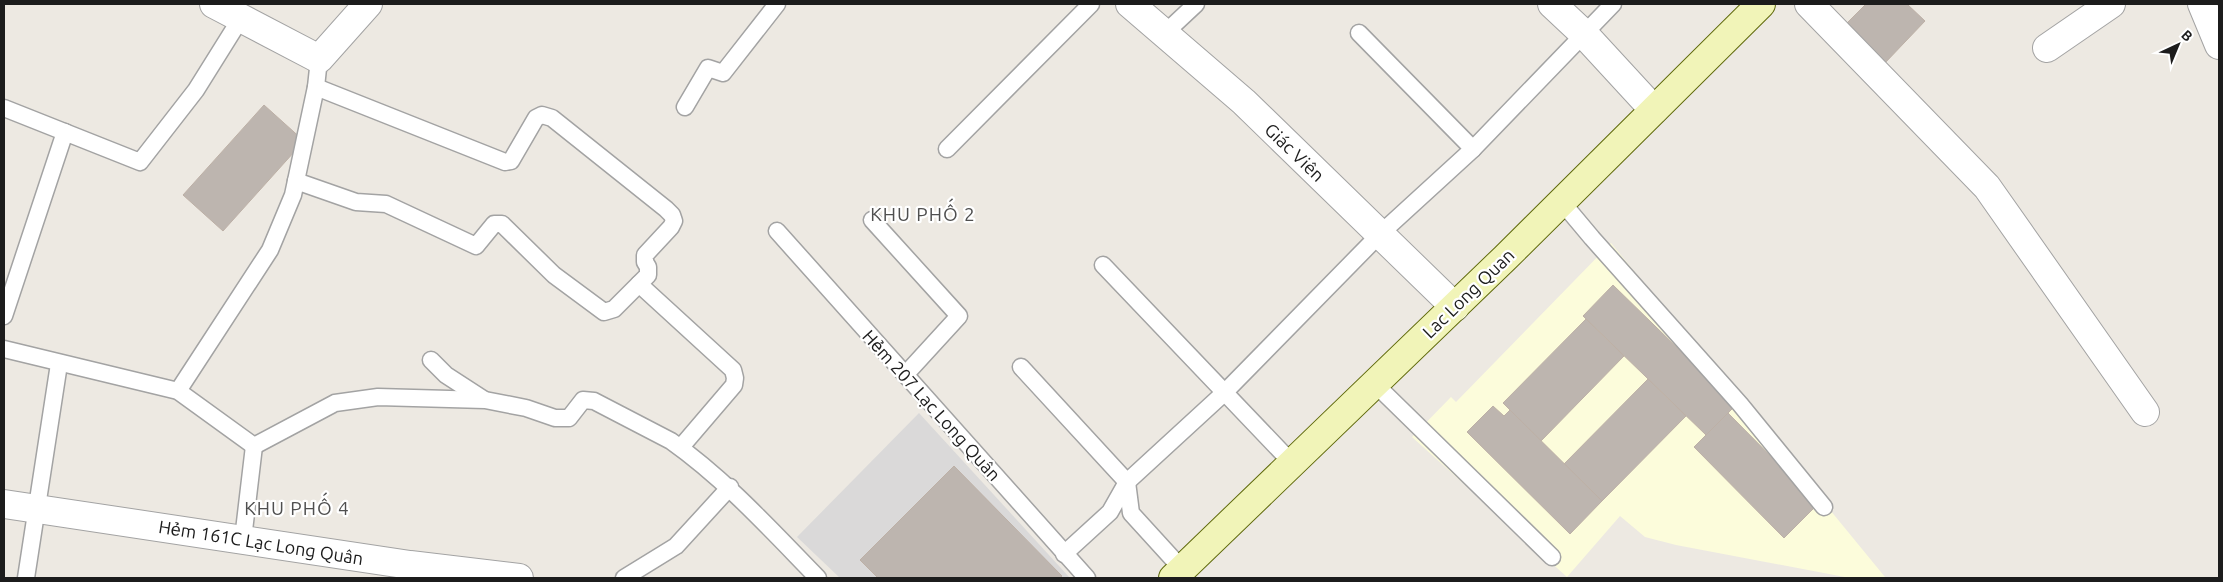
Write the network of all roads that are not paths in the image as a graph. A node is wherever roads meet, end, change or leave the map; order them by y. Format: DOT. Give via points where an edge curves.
graph roads {
  1 [pos="214,4"];
  2 [pos="368,4"];
  3 [pos="777,4"];
  4 [pos="1091,4"];
  5 [pos="1130,4"];
  6 [pos="1196,4"];
  7 [pos="1552,4"];
  8 [pos="1613,4"];
  9 [pos="1761,4"];
  10 [pos="1809,4"];
  11 [pos="2111,4"];
  12 [pos="2202,4"];
  13 [pos="241,18"];
  14 [pos="1166,33"];
  15 [pos="1359,33"];
  16 [pos="1584,34"];
  17 [pos="2219,45"];
  18 [pos="2047,48"];
  19 [pos="319,58"];
  20 [pos="316,87"];
  21 [pos="686,107"];
  22 [pos="4,108"];
  23 [pos="1654,110"];
  24 [pos="66,132"];
  25 [pos="1473,148"];
  26 [pos="947,149"];
  27 [pos="296,182"];
  28 [pos="1561,201"];
  29 [pos="872,220"];
  30 [pos="777,231"];
  31 [pos="1380,234"];
  32 [pos="1103,265"];
  33 [pos="639,284"];
  34 [pos="1454,307"];
  35 [pos="4,316"];
  36 [pos="4,349"];
  37 [pos="431,360"];
  38 [pos="58,364"];
  39 [pos="1022,367"];
  40 [pos="905,374"];
  41 [pos="1374,383"];
  42 [pos="178,391"];
  43 [pos="1224,393"];
  44 [pos="485,400"];
  45 [pos="2145,412"];
  46 [pos="254,446"];
  47 [pos="681,447"];
  48 [pos="1292,462"];
  49 [pos="1127,482"];
  50 [pos="730,487"];
  51 [pos="4,504"];
  52 [pos="1824,507"];
  53 [pos="37,508"];
  54 [pos="243,539"];
  55 [pos="1064,554"];
  56 [pos="1552,557"];
  57 [pos="409,572"];
  58 [pos="1178,574"];
  59 [pos="26,578"];
  60 [pos="518,578"];
  61 [pos="624,578"];
  62 [pos="818,578"];
  63 [pos="1087,578"];
  1 -- 13 [label="street"];
  2 -- 19 [label="street"];
  3 -- 21 [label="lane" via="723,73 708,68"];
  4 -- 26 [label="lane"];
  5 -- 14 [label="street, Giác Viên"];
  6 -- 14 [label="lane"];
  7 -- 16 [label="street"];
  8 -- 16 [label="lane"];
  9 -- 23 [label="main road, Lac Long Quan"];
  10 -- 45 [label="street" via="1987,187"];
  11 -- 18 [label="street"];
  12 -- 17 [label="street"];
  13 -- 19 [label="street"];
  13 -- 24 [label="lane" via="196,90 140,162"];
  14 -- 31 [label="street, Giác Viên" via="1244,102"];
  15 -- 25 [label="lane"];
  16 -- 23 [label="street"];
  16 -- 25 [label="lane"];
  19 -- 20 [label="lane"];
  20 -- 27 [label="lane"];
  20 -- 33 [label="lane" via="505,162 511,162 516,156 536,118 542,115 552,118 672,215 671,227 645,255 648,275"];
  22 -- 24 [label="lane"];
  23 -- 28 [label="main road, Lac Long Quan"];
  24 -- 35 [label="lane"];
  25 -- 31 [label="lane"];
  27 -- 33 [label="lane" via="356,202 386,204 476,246 494,224 502,224 554,275 604,312 614,309"];
  27 -- 42 [label="lane" via="270,250"];
  28 -- 34 [label="main road, Lac Long Quan"];
  28 -- 52 [label="lane" via="1740,404"];
  29 -- 40 [label="lane" via="959,316"];
  30 -- 40 [label="lane, Hẻm 207 Lạc Long Quân"];
  31 -- 34 [label="street, Giác Viên"];
  31 -- 43 [label="lane"];
  32 -- 43 [label="lane"];
  33 -- 47 [label="lane" via="733,370 734,385"];
  34 -- 41 [label="main road, Lac Long Quan"];
  36 -- 38 [label="lane"];
  37 -- 44 [label="lane" via="446,376"];
  38 -- 42 [label="lane"];
  38 -- 53 [label="lane"];
  39 -- 49 [label="lane"];
  40 -- 55 [label="lane, Hẻm 207 Lạc Long Quân"];
  41 -- 48 [label="main road, Lac Long Quan"];
  41 -- 56 [label="lane"];
  42 -- 46 [label="lane"];
  43 -- 48 [label="lane"];
  43 -- 49 [label="lane"];
  44 -- 46 [label="lane" via="378,398 335,403"];
  44 -- 47 [label="lane" via="555,418 569,418 584,400 594,401"];
  46 -- 54 [label="lane"];
  47 -- 50 [label="lane"];
  48 -- 58 [label="main road, Lac Long Quan"];
  49 -- 55 [label="lane" via="1110,512"];
  49 -- 58 [label="lane" via="1131,513"];
  50 -- 61 [label="lane" via="676,546"];
  50 -- 62 [label="lane"];
  51 -- 53 [label="street, Hẻm 161C Lạc Long Quân"];
  53 -- 54 [label="street, Hẻm 161C Lạc Long Quân"];
  53 -- 59 [label="lane"];
  54 -- 57 [label="street, Hẻm 161C Lạc Long Quân"];
  55 -- 63 [label="lane, Hẻm 207 Lạc Long Quân"];
  57 -- 60 [label="street, Hẻm 161C Lạc Long Quân"];
}
